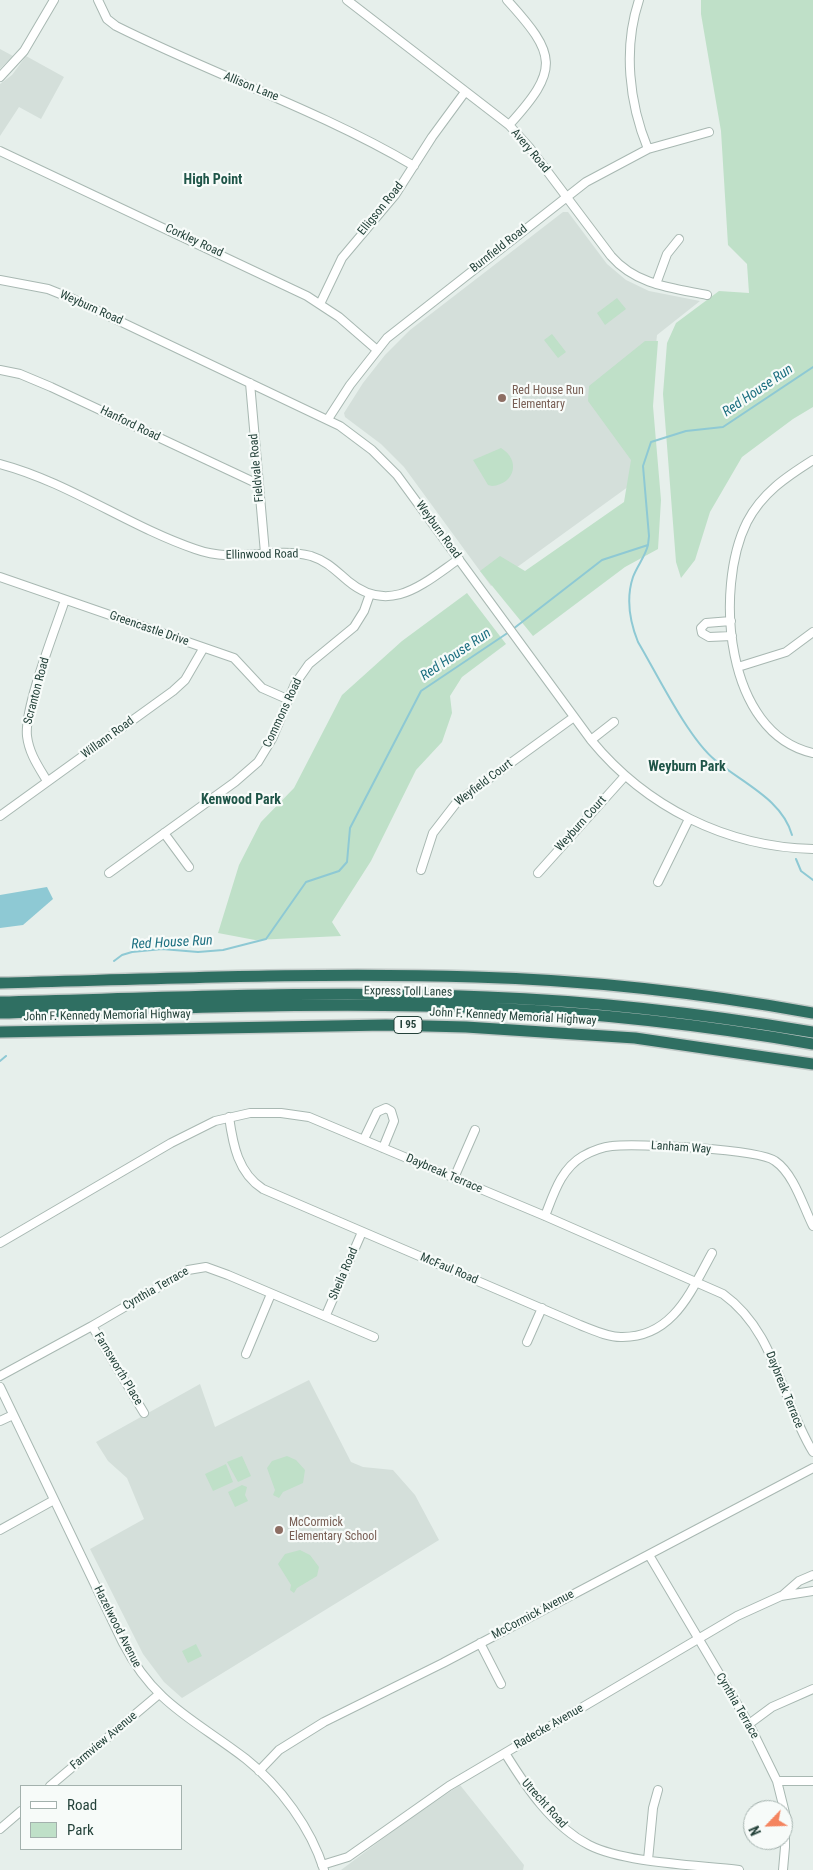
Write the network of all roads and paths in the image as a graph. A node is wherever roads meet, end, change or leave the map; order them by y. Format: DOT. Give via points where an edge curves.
graph roads {
  1 [pos="54,0"];
  2 [pos="98,0"];
  3 [pos="347,0"];
  4 [pos="507,0"];
  5 [pos="639,0"];
  6 [pos="0,77"];
  7 [pos="466,92"];
  8 [pos="509,125"];
  9 [pos="709,132"];
  10 [pos="648,149"];
  11 [pos="0,150"];
  12 [pos="414,166"];
  13 [pos="567,197"];
  14 [pos="679,239"];
  15 [pos="0,280"];
  16 [pos="656,284"];
  17 [pos="707,295"];
  18 [pos="320,304"];
  19 [pos="377,350"];
  20 [pos="0,370"];
  21 [pos="250,383"];
  22 [pos="328,419"];
  23 [pos="813,460"];
  24 [pos="0,464"];
  25 [pos="258,484"];
  26 [pos="265,553"];
  27 [pos="459,559"];
  28 [pos="0,577"];
  29 [pos="370,594"];
  30 [pos="65,600"];
  31 [pos="731,620"];
  32 [pos="813,632"];
  33 [pos="732,636"];
  34 [pos="203,648"];
  35 [pos="738,666"];
  36 [pos="287,699"];
  37 [pos="574,717"];
  38 [pos="614,722"];
  39 [pos="591,740"];
  40 [pos="813,753"];
  41 [pos="625,776"];
  42 [pos="47,781"];
  43 [pos="0,816"];
  44 [pos="688,819"];
  45 [pos="164,833"];
  46 [pos="813,848"];
  47 [pos="189,866"];
  48 [pos="421,870"];
  49 [pos="109,873"];
  50 [pos="538,873"];
  51 [pos="658,882"];
  52 [pos="0,982"];
  53 [pos="0,1002"];
  54 [pos="0,1013"];
  55 [pos="813,1013"];
  56 [pos="0,1032"];
  57 [pos="813,1032"];
  58 [pos="813,1044"];
  59 [pos="813,1064"];
  60 [pos="229,1117"];
  61 [pos="475,1130"];
  62 [pos="364,1139"];
  63 [pos="383,1148"];
  64 [pos="454,1178"];
  65 [pos="545,1216"];
  66 [pos="813,1226"];
  67 [pos="362,1232"];
  68 [pos="0,1243"];
  69 [pos="712,1253"];
  70 [pos="696,1281"];
  71 [pos="271,1294"];
  72 [pos="542,1308"];
  73 [pos="326,1315"];
  74 [pos="92,1326"];
  75 [pos="374,1337"];
  76 [pos="527,1342"];
  77 [pos="246,1354"];
  78 [pos="0,1376"];
  79 [pos="0,1387"];
  80 [pos="144,1413"];
  81 [pos="13,1415"];
  82 [pos="0,1421"];
  83 [pos="813,1452"];
  84 [pos="813,1468"];
  85 [pos="54,1500"];
  86 [pos="0,1530"];
  87 [pos="649,1554"];
  88 [pos="813,1575"];
  89 [pos="813,1591"];
  90 [pos="781,1596"];
  91 [pos="699,1640"];
  92 [pos="480,1642"];
  93 [pos="501,1684"];
  94 [pos="813,1689"];
  95 [pos="158,1695"];
  96 [pos="749,1724"];
  97 [pos="505,1753"];
  98 [pos="259,1771"];
  99 [pos="777,1781"];
  100 [pos="813,1781"];
  101 [pos="51,1785"];
  102 [pos="658,1790"];
  103 [pos="20,1812"];
  104 [pos="0,1829"];
  105 [pos="648,1860"];
  106 [pos="323,1868"];
  107 [pos="739,1870"];
  108 [pos="782,1870"];
  1 -- 6 [label="street" via="24,51"];
  2 -- 12 [label="street, Allison Lane" via="107,19 116,26 226,78 320,116"];
  3 -- 7 [label="street, Avery Road"];
  4 -- 8 [label="street" via="536,34 546,63 538,90"];
  5 -- 10 [label="street" via="631,41 630,71 636,113"];
  7 -- 8 [label="street, Avery Road"];
  7 -- 12 [label="street, Elligson Road"];
  8 -- 13 [label="street, Avery Road"];
  9 -- 10 [label="street, Burnfield Road"];
  10 -- 13 [label="street, Burnfield Road" via="598,174"];
  11 -- 18 [label="street, Corkley Road"];
  12 -- 18 [label="street, Elligson Road" via="391,201 342,258"];
  13 -- 16 [label="street, Avery Road" via="616,263 633,276"];
  13 -- 19 [label="street, Burnfield Road" via="397,329"];
  14 -- 16 [label="street" via="667,254"];
  15 -- 21 [label="street, Weyburn Road" via="48,289 73,299"];
  16 -- 17 [label="street, Avery Road"];
  18 -- 19 [label="street, Corkley Road"];
  19 -- 22 [label="street, Burnfield Road"];
  20 -- 25 [label="street, Hanford Road" via="20,374 51,387"];
  21 -- 22 [label="street, Weyburn Road"];
  21 -- 25 [label="street, Fieldvale Road"];
  22 -- 27 [label="street, Weyburn Road" via="372,450 397,475"];
  23 -- 31 [label="street" via="770,491 748,521 736,555"];
  24 -- 26 [label="street, Ellinwood Road" via="46,481 195,550 234,557"];
  25 -- 26 [label="street, Fieldvale Road"];
  26 -- 29 [label="street, Ellinwood Road" via="300,554 323,561"];
  27 -- 29 [label="street, Ellinwood Road" via="408,592 390,597"];
  27 -- 37 [label="street, Weyburn Road"];
  28 -- 30 [label="street, Greencastle Drive"];
  29 -- 36 [label="street, Commons Road" via="354,627 309,664"];
  30 -- 34 [label="street, Greencastle Drive"];
  30 -- 42 [label="street, Scranton Road" via="26,729 30,752"];
  31 -- 33 [label="street"];
  31 -- 33 [label="street" via="706,623 701,628 709,637"];
  32 -- 35 [label="street" via="786,652"];
  33 -- 35 [label="street"];
  34 -- 36 [label="street, Greencastle Drive" via="234,658 262,688"];
  34 -- 42 [label="street, Willann Road" via="185,680 173,692"];
  35 -- 40 [label="street" via="750,702 763,723 781,740"];
  36 -- 45 [label="street, Commons Road" via="272,739 258,762"];
  37 -- 39 [label="street, Weyburn Road"];
  37 -- 48 [label="street, Weyfield Court" via="457,802 433,833"];
  38 -- 39 [label="street"];
  39 -- 41 [label="street, Weyburn Road"];
  41 -- 44 [label="street, Weyburn Road"];
  41 -- 50 [label="street, Weyburn Court"];
  42 -- 43 [label="street, Willann Road"];
  44 -- 46 [label="street, Weyburn Road" via="743,839 777,846"];
  44 -- 51 [label="street"];
  45 -- 47 [label="street"];
  45 -- 49 [label="street, Commons Road"];
  52 -- 55 [label="highway" via="349,975 477,977 629,987"];
  53 -- 57 [label="highway, Express Toll Lanes" via="349,994 469,996 639,1008"];
  54 -- 58 [label="highway, Express Toll Lanes" via="341,1006 486,1008 652,1020"];
  56 -- 59 [label="highway, John F. Kennedy Memorial Highway / I 95" via="466,1026 635,1038"];
  60 -- 62 [label="street, Daybreak Terrace" via="259,1113 298,1115 325,1122"];
  60 -- 67 [label="street, McFaul Road" via="239,1160 255,1184"];
  60 -- 68 [label="street, Daybreak Terrace" via="192,1132"];
  61 -- 64 [label="street"];
  62 -- 63 [label="street, Daybreak Terrace"];
  62 -- 63 [label="street" via="377,1112 386,1108 391,1111 394,1121"];
  63 -- 64 [label="street, Daybreak Terrace"];
  64 -- 65 [label="street, Daybreak Terrace"];
  65 -- 66 [label="street, Lanham Way" via="562,1176 574,1162 606,1147 633,1145 744,1152 769,1157 785,1171"];
  65 -- 70 [label="street, Daybreak Terrace"];
  67 -- 72 [label="street, McFaul Road"];
  67 -- 73 [label="street, Sheila Road"];
  69 -- 70 [label="street, McFaul Road"];
  70 -- 72 [label="street, McFaul Road" via="676,1314 660,1326 633,1336 604,1334"];
  70 -- 83 [label="street, Daybreak Terrace" via="736,1304 755,1324"];
  71 -- 73 [label="street, Cynthia Terrace"];
  71 -- 74 [label="street, Cynthia Terrace" via="210,1269 194,1268 169,1279"];
  71 -- 77 [label="street"];
  72 -- 76 [label="street"];
  73 -- 75 [label="street, Cynthia Terrace"];
  74 -- 78 [label="street, Cynthia Terrace"];
  74 -- 80 [label="street, Farnsworth Place"];
  79 -- 81 [label="street, Hazelwood Avenue"];
  81 -- 82 [label="street"];
  81 -- 85 [label="street, Hazelwood Avenue"];
  84 -- 87 [label="street, McCormick Avenue"];
  85 -- 86 [label="street"];
  85 -- 95 [label="street, Hazelwood Avenue" via="129,1656"];
  87 -- 91 [label="street, Cynthia Terrace"];
  87 -- 92 [label="street, McCormick Avenue"];
  88 -- 90 [label="street, Radecke Avenue" via="799,1581"];
  89 -- 90 [label="street, Radecke Avenue"];
  90 -- 91 [label="street, Radecke Avenue" via="737,1616"];
  91 -- 96 [label="street, Cynthia Terrace"];
  91 -- 97 [label="street, Radecke Avenue"];
  92 -- 93 [label="street"];
  92 -- 98 [label="street, McCormick Avenue" via="305,1733 279,1750"];
  94 -- 96 [label="street" via="772,1707"];
  95 -- 98 [label="street, Hazelwood Avenue"];
  95 -- 101 [label="street, Farmview Avenue"];
  96 -- 99 [label="street, Cynthia Terrace"];
  97 -- 105 [label="street, Utrecht Road" via="534,1796 576,1838 601,1851"];
  97 -- 106 [label="street, Radecke Avenue" via="433,1796 348,1857"];
  98 -- 106 [label="street, Hazelwood Avenue" via="295,1813"];
  99 -- 100 [label="street"];
  99 -- 108 [label="street, Cynthia Terrace" via="785,1813 786,1847"];
  102 -- 105 [label="street"];
  103 -- 104 [label="street"];
  105 -- 107 [label="street, Utrecht Road"];
}
